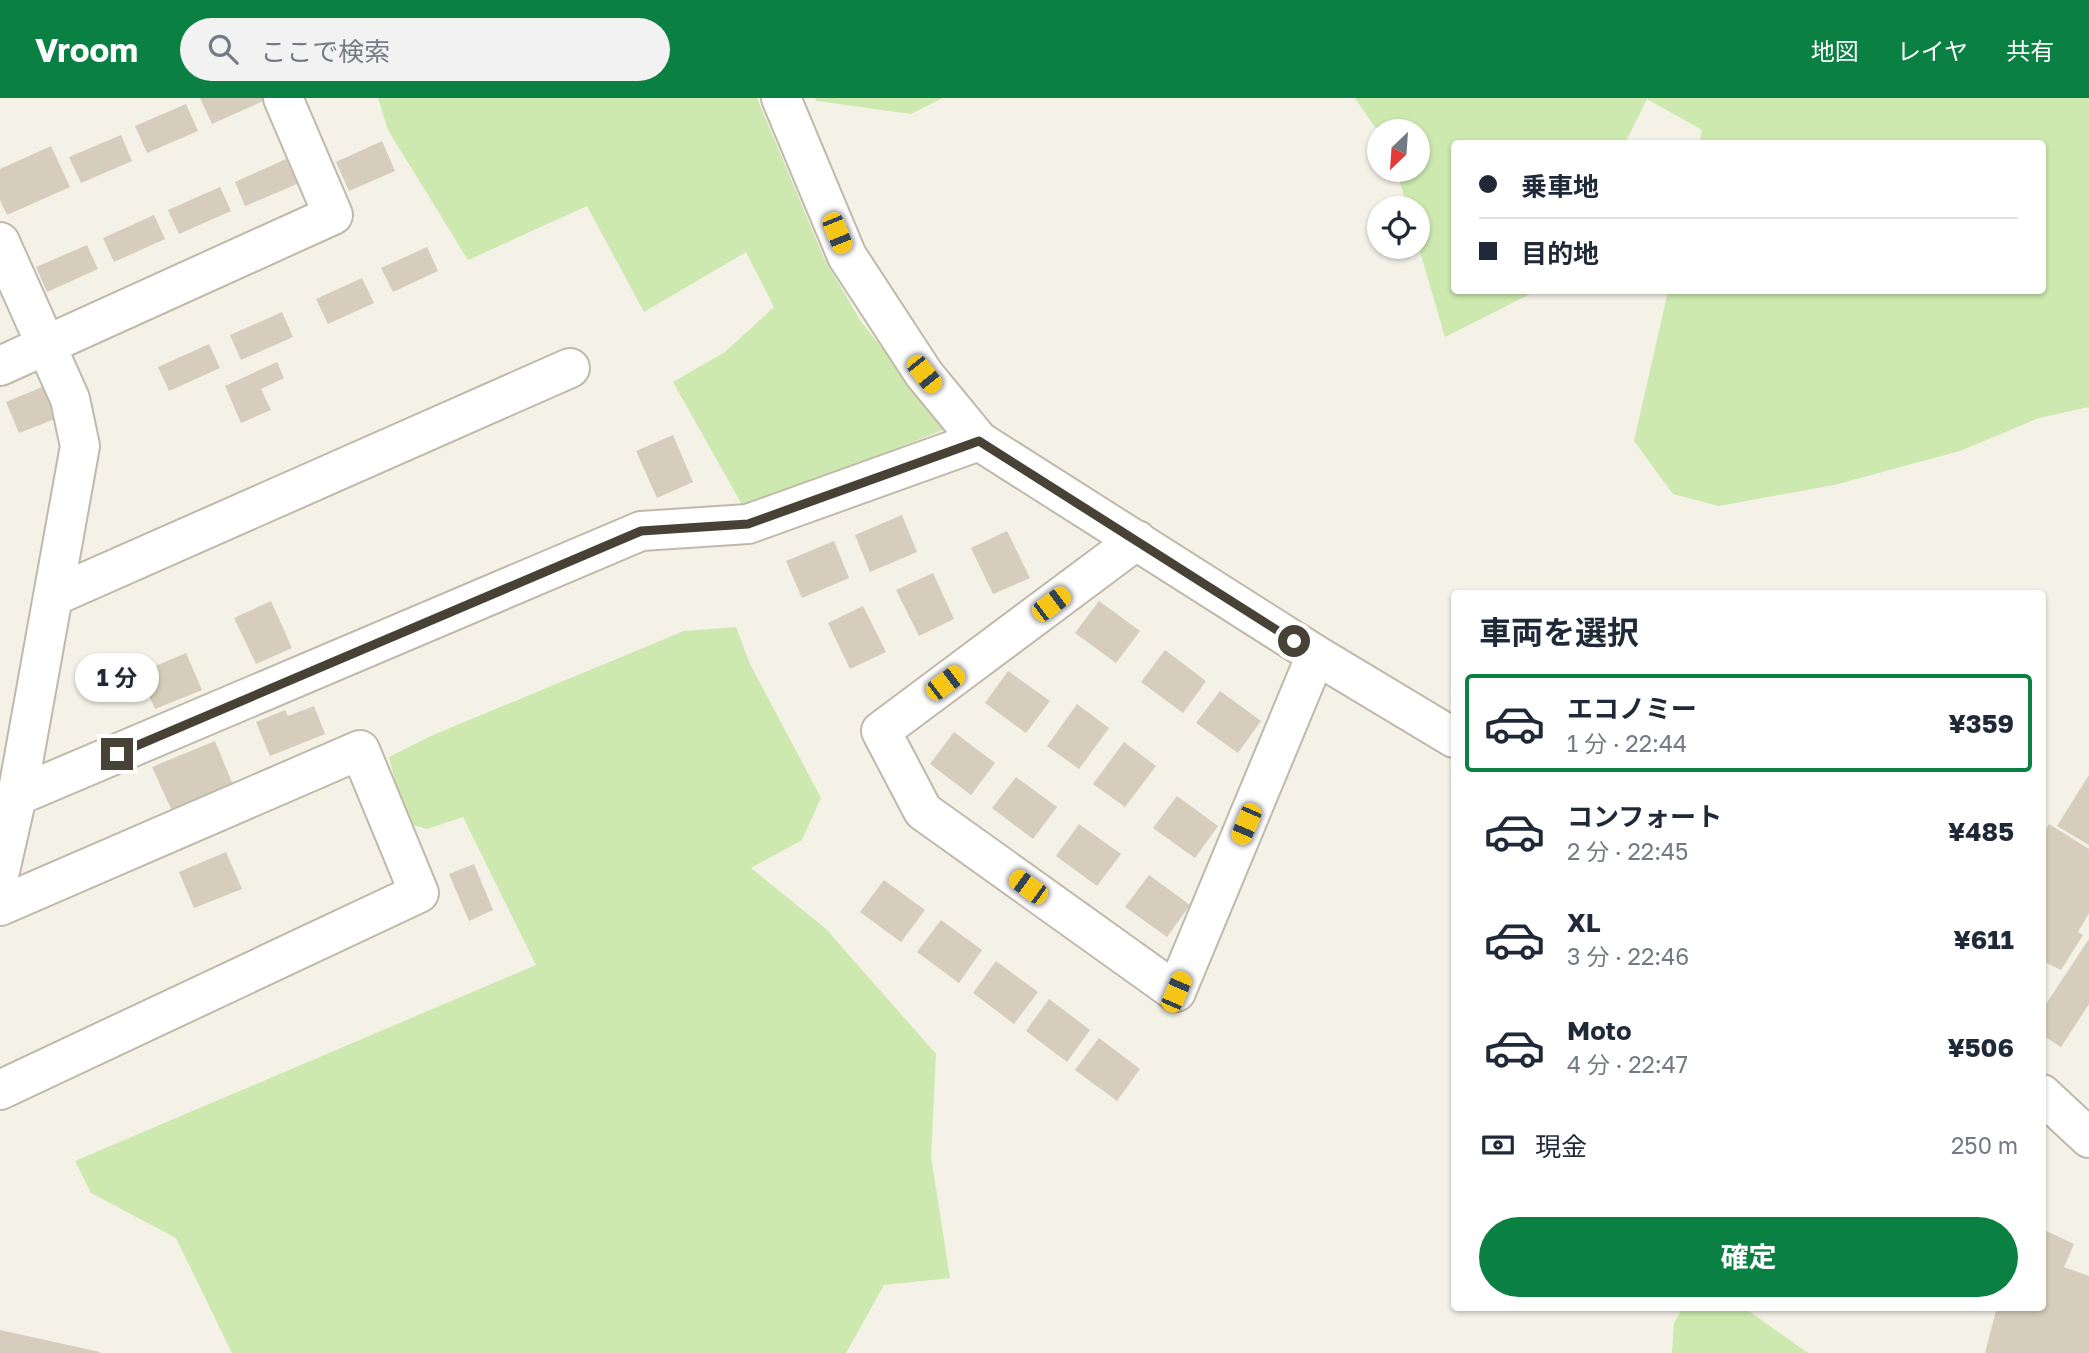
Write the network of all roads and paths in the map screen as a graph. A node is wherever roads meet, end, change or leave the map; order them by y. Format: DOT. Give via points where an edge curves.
graph roads {
  1 [pos="283,98"];
  2 [pos="781,98"];
  3 [pos="0,242"];
  4 [pos="47,347"];
  5 [pos="0,366"];
  6 [pos="570,369"];
  7 [pos="979,441"];
  8 [pos="1136,540"];
  9 [pos="54,596"];
  10 [pos="1316,655"];
  11 [pos="1451,736"];
  12 [pos="17,796"];
  13 [pos="0,871"];
  14 [pos="0,906"];
  15 [pos="0,1090"];
  16 [pos="2046,1098"];
  17 [pos="2089,1138"];
  1 -- 4 [label="street" via="334,215"];
  2 -- 7 [label="street" via="846,256 924,374"];
  3 -- 4 [label="street"];
  4 -- 5 [label="street"];
  4 -- 9 [label="street" via="71,399 80,446"];
  6 -- 9 [label="street"];
  7 -- 8 [label="street"];
  7 -- 12 [label="street" via="748,524 641,531"];
  8 -- 10 [label="street"];
  8 -- 10 [label="street" via="881,731 923,811 1176,992"];
  9 -- 12 [label="street"];
  10 -- 11 [label="street"];
  12 -- 13 [label="street"];
  14 -- 15 [label="street" via="360,750 419,893"];
  16 -- 17 [label="street"];
}
